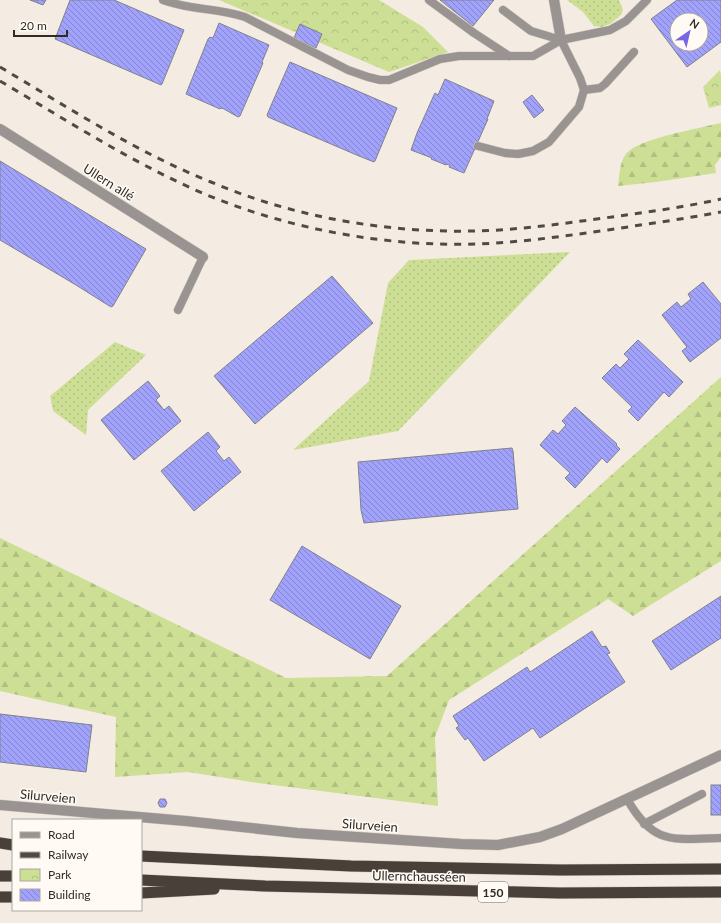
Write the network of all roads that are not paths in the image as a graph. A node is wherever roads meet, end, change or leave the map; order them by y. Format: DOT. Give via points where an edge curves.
graph roads {
  1 [pos="163,0"];
  2 [pos="429,0"];
  3 [pos="554,0"];
  4 [pos="647,0"];
  5 [pos="503,10"];
  6 [pos="561,40"];
  7 [pos="634,52"];
  8 [pos="510,56"];
  9 [pos="584,90"];
  10 [pos="0,129"];
  11 [pos="478,146"];
  12 [pos="204,257"];
  13 [pos="178,310"];
  14 [pos="721,755"];
  15 [pos="702,794"];
  16 [pos="627,799"];
  17 [pos="0,805"];
  18 [pos="644,824"];
  19 [pos="721,838"];
  20 [pos="0,843"];
  21 [pos="12,845"];
  22 [pos="0,850"];
  23 [pos="12,850"];
  24 [pos="142,856"];
  25 [pos="721,869"];
  26 [pos="0,876"];
  27 [pos="12,876"];
  28 [pos="142,880"];
  29 [pos="265,886"];
  30 [pos="721,892"];
  31 [pos="142,893"];
  32 [pos="0,897"];
  33 [pos="12,897"];
  1 -- 8 [label="lane" via="245,17 348,70 380,80 389,80 440,59 459,56"];
  2 -- 8 [label="lane"];
  3 -- 6 [label="street"];
  4 -- 6 [label="lane" via="626,21 610,30"];
  5 -- 6 [label="lane" via="531,31"];
  6 -- 8 [label="lane" via="533,56"];
  6 -- 9 [label="lane"];
  7 -- 9 [label="lane" via="600,88"];
  9 -- 11 [label="lane" via="579,107 549,142 533,151 505,153"];
  10 -- 12 [label="street, Ullern allé"];
  12 -- 13 [label="lane"];
  14 -- 16 [label="street, Silurveien"];
  15 -- 18 [label="lane"];
  16 -- 17 [label="street, Silurveien" via="551,833 498,845 297,833"];
  16 -- 18 [label="lane"];
  18 -- 19 [label="lane" via="653,831 671,838"];
  20 -- 21 [label="highway"];
  22 -- 23 [label="highway"];
  24 -- 25 [label="highway, Ullernchausséen / 150" via="359,866 561,870"];
  26 -- 27 [label="highway"];
  28 -- 29 [label="highway, Ullernchausséen / 150"];
  29 -- 30 [label="highway, Ullernchausséen / 150" via="560,893"];
  29 -- 31 [label="highway"];
  32 -- 33 [label="highway"];
}
